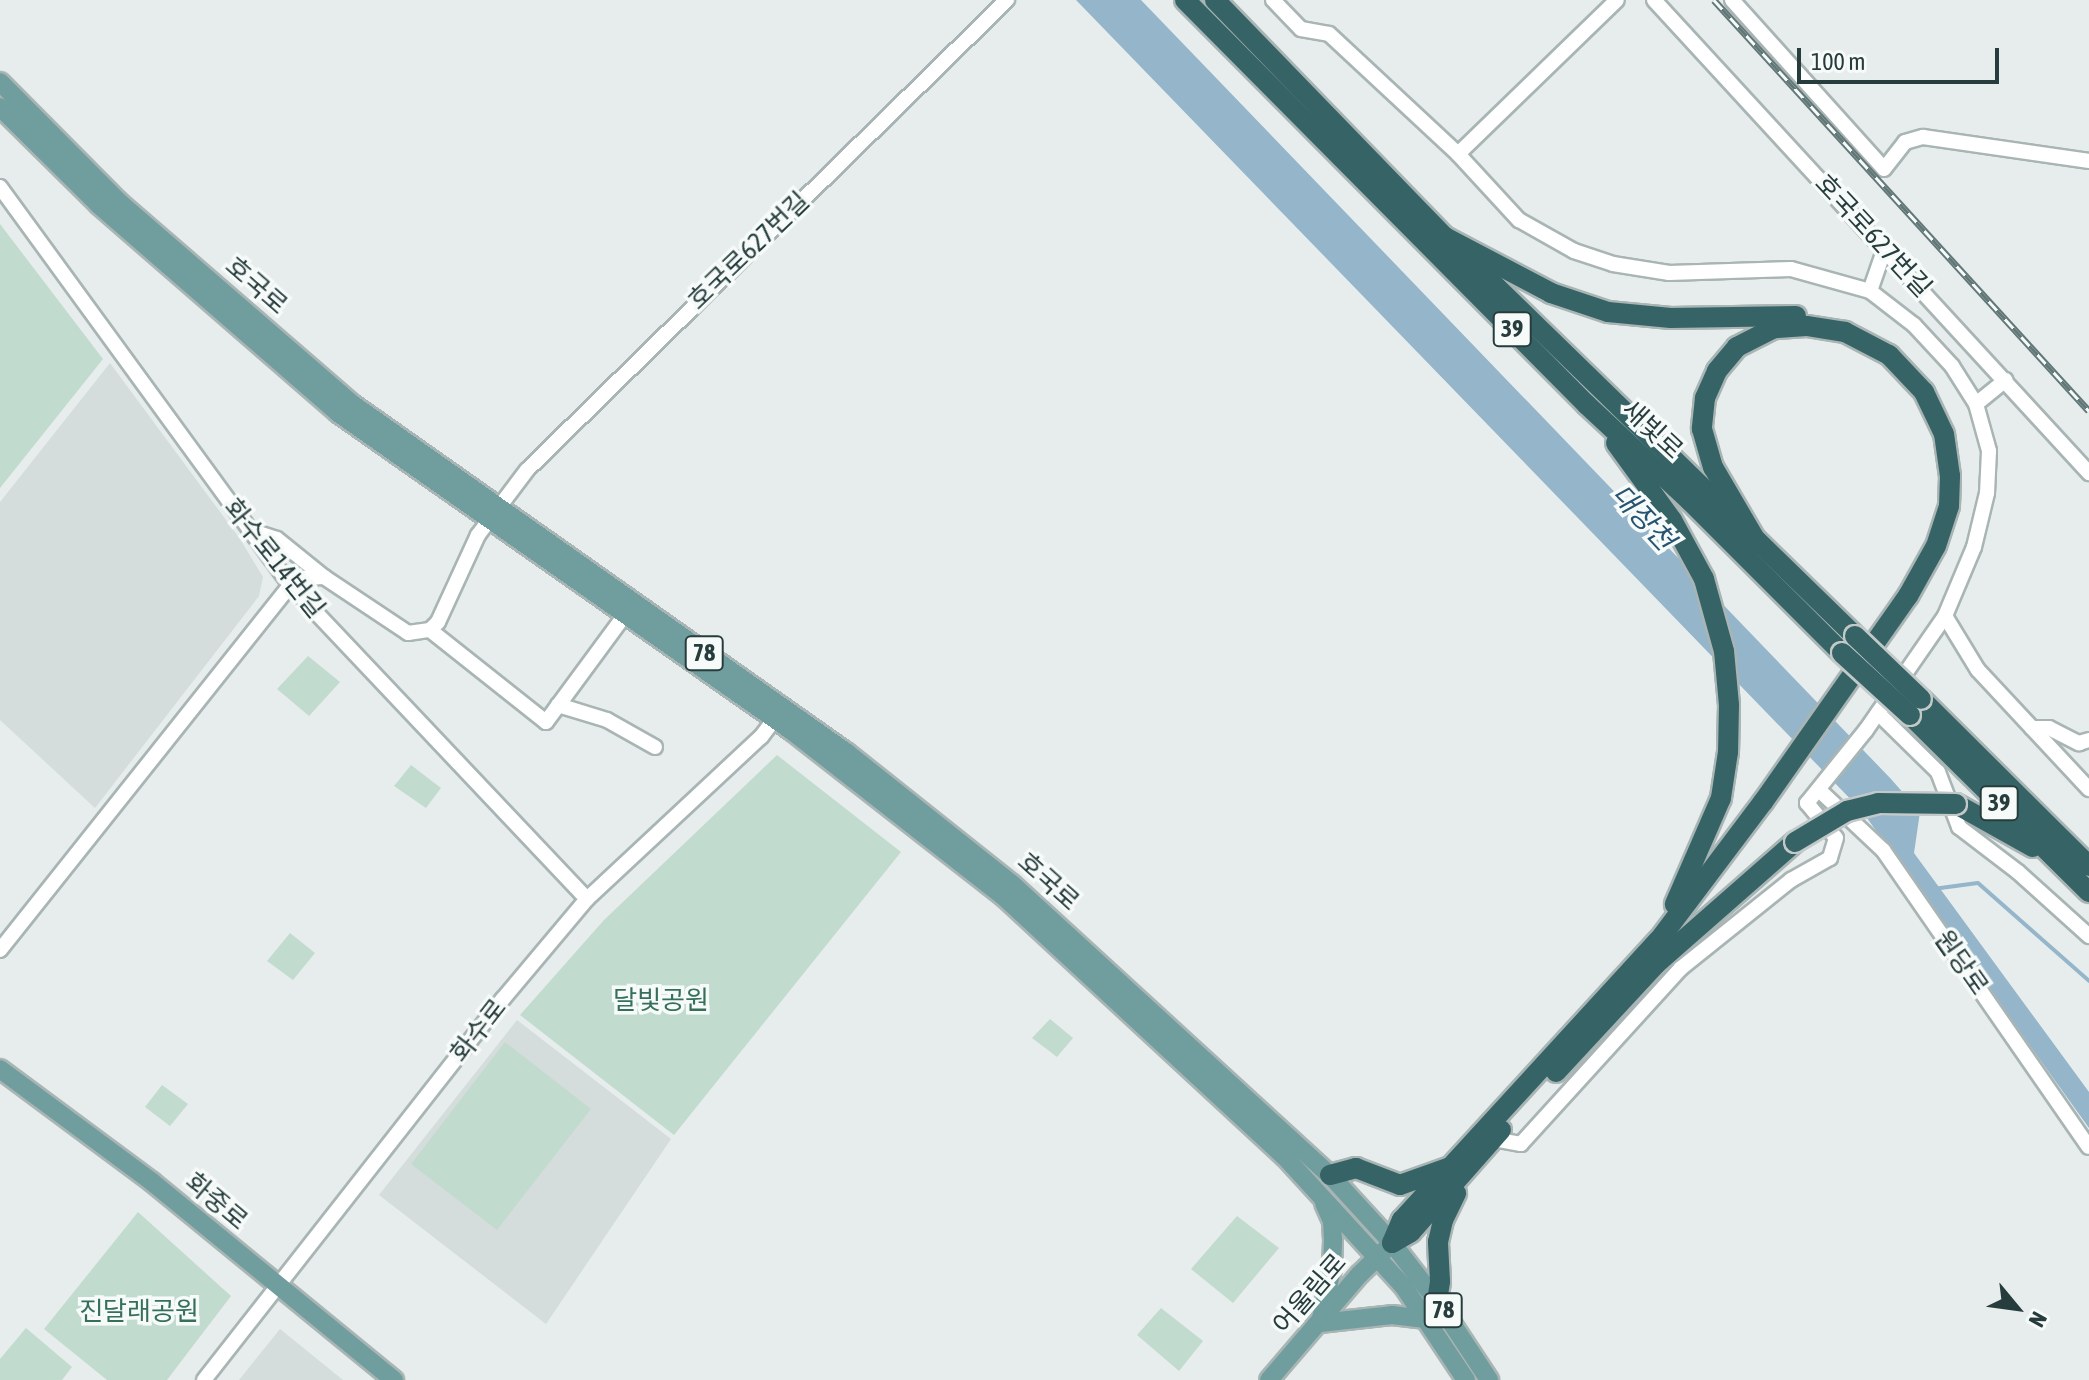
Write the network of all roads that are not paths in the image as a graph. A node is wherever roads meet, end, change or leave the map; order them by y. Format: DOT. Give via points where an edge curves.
graph roads {
  1 [pos="1007,0"];
  2 [pos="1185,0"];
  3 [pos="1215,0"];
  4 [pos="1273,0"];
  5 [pos="1617,0"];
  6 [pos="1654,0"];
  7 [pos="1732,0"];
  8 [pos="0,82"];
  9 [pos="0,107"];
  10 [pos="1458,154"];
  11 [pos="2089,161"];
  12 [pos="1,191"];
  13 [pos="1445,237"];
  14 [pos="1885,248"];
  15 [pos="1870,291"];
  16 [pos="2006,380"];
  17 [pos="1976,404"];
  18 [pos="1587,405"];
  19 [pos="2089,473"];
  20 [pos="492,513"];
  21 [pos="249,530"];
  22 [pos="1758,544"];
  23 [pos="324,577"];
  24 [pos="290,585"];
  25 [pos="625,615"];
  26 [pos="1945,616"];
  27 [pos="430,630"];
  28 [pos="1854,680"];
  29 [pos="558,705"];
  30 [pos="1915,707"];
  31 [pos="1878,713"];
  32 [pos="779,714"];
  33 [pos="2032,728"];
  34 [pos="2089,740"];
  35 [pos="655,747"];
  36 [pos="1822,788"];
  37 [pos="2089,789"];
  38 [pos="1769,805"];
  39 [pos="2059,862"];
  40 [pos="2089,866"];
  41 [pos="2089,892"];
  42 [pos="587,899"];
  43 [pos="2089,936"];
  44 [pos="1659,940"];
  45 [pos="0,950"];
  46 [pos="1616,1008"];
  47 [pos="0,1069"];
  48 [pos="1492,1139"];
  49 [pos="2089,1147"];
  50 [pos="1455,1174"];
  51 [pos="1330,1175"];
  52 [pos="1320,1195"];
  53 [pos="1385,1250"];
  54 [pos="277,1286"];
  55 [pos="1437,1301"];
  56 [pos="1426,1319"];
  57 [pos="1320,1323"];
  58 [pos="204,1380"];
  59 [pos="394,1380"];
  60 [pos="1269,1380"];
  61 [pos="1466,1380"];
  62 [pos="1489,1380"];
  1 -- 20 [label="street, 호국로627번길" via="527,470"];
  2 -- 18 [label="highway, 새빛로 / 39"];
  3 -- 13 [label="highway, 새빛로 / 39"];
  4 -- 10 [label="street" via="1301,29 1329,34"];
  5 -- 10 [label="street"];
  6 -- 14 [label="street, 호국로627번길"];
  7 -- 11 [label="street" via="1884,169 1905,142 1923,137"];
  8 -- 20 [label="main road, 호국로 / 78" via="119,202 351,403"];
  9 -- 20 [label="main road, 호국로 / 78" via="99,205 338,413"];
  10 -- 15 [label="street" via="1519,220 1574,251 1613,264 1669,273 1791,269"];
  12 -- 21 [label="street, 화수로14번길"];
  13 -- 22 [label="highway, 새빛로 / 39"];
  13 -- 28 [label="highway" via="1551,293 1608,312 1671,318 1826,318 1862,330 1907,359 1932,388 1955,430 1962,479 1959,514 1918,600"];
  14 -- 15 [label="street"];
  14 -- 16 [label="street, 호국로627번길"];
  15 -- 17 [label="street" via="1914,325 1952,366"];
  16 -- 17 [label="street"];
  16 -- 19 [label="street, 호국로627번길"];
  17 -- 26 [label="street" via="1989,451 1987,493 1974,547"];
  18 -- 30 [label="highway, 새빛로 / 39, bridge" via="1842,653"];
  18 -- 44 [label="highway" via="1672,520 1704,579 1724,651 1729,705 1721,798"];
  20 -- 25 [label="main road, 호국로 / 78"];
  20 -- 27 [label="street"];
  20 -- 32 [label="main road, 호국로 / 78"];
  21 -- 23 [label="street" via="277,539"];
  21 -- 24 [label="street, 화수로14번길"];
  22 -- 28 [label="highway" via="1713,467 1702,429 1705,398 1717,371 1737,347 1774,328 1845,332 1889,355 1924,392 1944,434 1949,506 1936,546"];
  22 -- 30 [label="highway, 새빛로 / 39, bridge" via="1855,636"];
  23 -- 24 [label="street"];
  23 -- 27 [label="street" via="408,633"];
  24 -- 42 [label="street, 화수로14번길"];
  24 -- 45 [label="street"];
  25 -- 29 [label="street"];
  25 -- 32 [label="main road, 호국로 / 78"];
  26 -- 31 [label="street"];
  26 -- 33 [label="street" via="1978,670"];
  27 -- 29 [label="street" via="546,722"];
  28 -- 38 [label="highway"];
  29 -- 35 [label="street" via="607,720"];
  30 -- 39 [label="highway, 새빛로 / 39"];
  30 -- 40 [label="highway, 새빛로 / 39"];
  31 -- 36 [label="street"];
  31 -- 43 [label="street" via="1938,772 1959,827"];
  32 -- 42 [label="street, 화수로" via="761,737"];
  32 -- 51 [label="main road, 호국로 / 78" via="858,761 1012,884"];
  32 -- 52 [label="main road, 호국로 / 78" via="1003,896"];
  33 -- 34 [label="street" via="2049,728 2079,743"];
  33 -- 37 [label="street"];
  36 -- 48 [label="street" via="1807,803 1836,838 1830,858 1791,880 1681,968 1521,1144"];
  36 -- 49 [label="street, 원당로" via="1883,850"];
  38 -- 44 [label="highway"];
  38 -- 46 [label="highway"];
  39 -- 41 [label="highway, 새빛로 / 39"];
  39 -- 46 [label="highway, bridge" via="1956,804 1878,803 1847,811 1795,842 1656,964"];
  42 -- 54 [label="street, 화수로"];
  44 -- 50 [label="highway"];
  46 -- 48 [label="highway"];
  47 -- 54 [label="main road, 화중로" via="152,1182"];
  48 -- 50 [label="highway"];
  50 -- 51 [label="highway" via="1400,1185 1356,1168"];
  50 -- 53 [label="highway" via="1402,1220"];
  50 -- 55 [label="highway" via="1455,1199 1438,1242"];
  51 -- 53 [label="main road, 호국로 / 78"];
  52 -- 53 [label="main road, 호국로 / 78"];
  52 -- 57 [label="main road" via="1332,1221 1333,1241"];
  53 -- 55 [label="main road, 호국로 / 78"];
  53 -- 56 [label="main road, 호국로 / 78"];
  53 -- 57 [label="main road, 어울림로"];
  54 -- 58 [label="street, 화수로"];
  54 -- 59 [label="main road, 화중로"];
  55 -- 62 [label="main road, 호국로 / 78"];
  56 -- 57 [label="main road" via="1392,1315"];
  56 -- 61 [label="main road, 호국로 / 78"];
  57 -- 60 [label="main road, 어울림로"];
}
